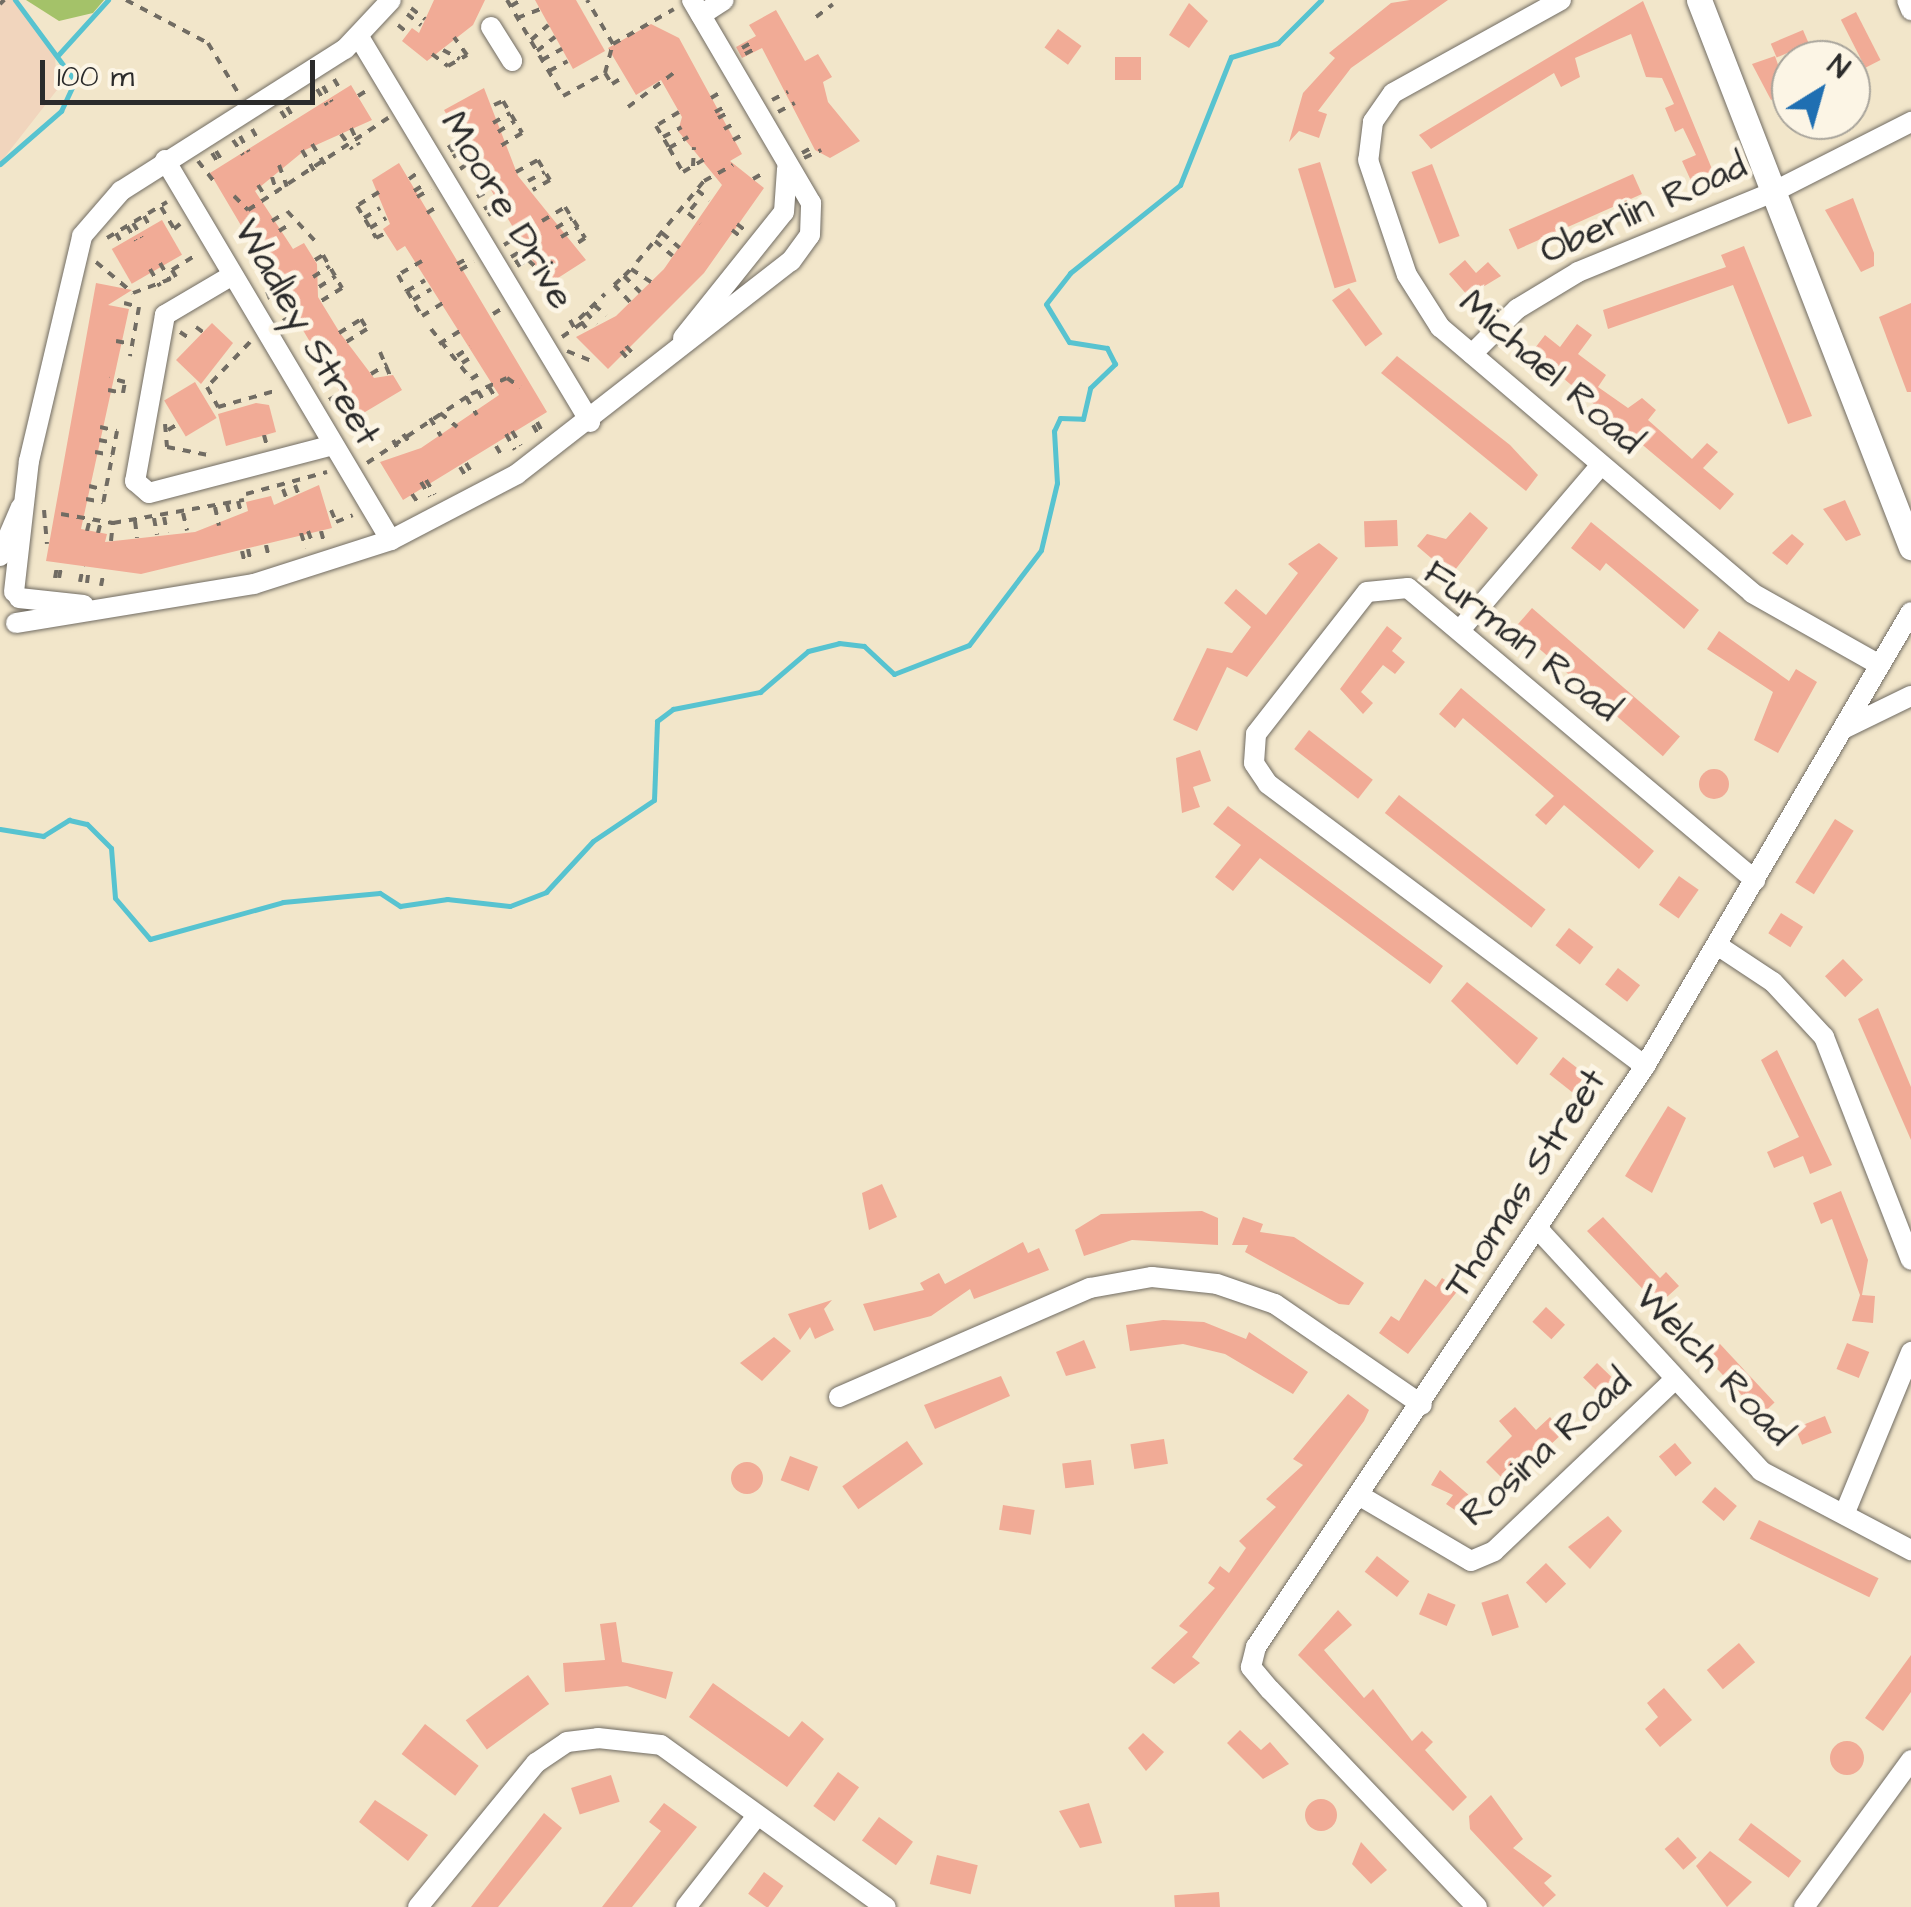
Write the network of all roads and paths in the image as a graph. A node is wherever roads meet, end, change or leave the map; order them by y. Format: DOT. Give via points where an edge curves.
graph roads {
  1 [pos="126,0"];
  2 [pos="521,0"];
  3 [pos="587,0"];
  4 [pos="724,0"];
  5 [pos="1561,0"];
  6 [pos="1699,0"];
  7 [pos="1907,0"];
  8 [pos="509,3"];
  9 [pos="833,4"];
  10 [pos="403,7"];
  11 [pos="591,7"];
  12 [pos="540,8"];
  13 [pos="689,8"];
  14 [pos="1911,10"];
  15 [pos="583,12"];
  16 [pos="816,17"];
  17 [pos="518,18"];
  18 [pos="423,22"];
  19 [pos="600,22"];
  20 [pos="398,24"];
  21 [pos="548,25"];
  22 [pos="491,26"];
  23 [pos="591,27"];
  24 [pos="408,33"];
  25 [pos="359,37"];
  26 [pos="454,37"];
  27 [pos="554,37"];
  28 [pos="608,37"];
  29 [pos="531,40"];
  30 [pos="600,42"];
  31 [pos="612,44"];
  32 [pos="756,44"];
  33 [pos="443,50"];
  34 [pos="562,50"];
  35 [pos="744,51"];
  36 [pos="537,52"];
  37 [pos="432,54"];
  38 [pos="460,59"];
  39 [pos="542,60"];
  40 [pos="568,61"];
  41 [pos="512,62"];
  42 [pos="549,71"];
  43 [pos="676,72"];
  44 [pos="605,73"];
  45 [pos="624,76"];
  46 [pos="334,79"];
  47 [pos="320,87"];
  48 [pos="371,88"];
  49 [pos="341,91"];
  50 [pos="720,92"];
  51 [pos="788,92"];
  52 [pos="240,96"];
  53 [pos="358,96"];
  54 [pos="712,98"];
  55 [pos="772,100"];
  56 [pos="794,103"];
  57 [pos="330,104"];
  58 [pos="494,106"];
  59 [pos="628,107"];
  60 [pos="729,108"];
  61 [pos="284,109"];
  62 [pos="679,112"];
  63 [pos="778,112"];
  64 [pos="510,113"];
  65 [pos="716,115"];
  66 [pos="388,118"];
  67 [pos="291,121"];
  68 [pos="515,121"];
  69 [pos="737,122"];
  70 [pos="1911,122"];
  71 [pos="493,123"];
  72 [pos="682,126"];
  73 [pos="454,127"];
  74 [pos="350,128"];
  75 [pos="252,129"];
  76 [pos="724,129"];
  77 [pos="498,132"];
  78 [pos="342,134"];
  79 [pos="744,134"];
  80 [pos="662,137"];
  81 [pos="688,137"];
  82 [pos="258,140"];
  83 [pos="733,140"];
  84 [pos="312,144"];
  85 [pos="359,145"];
  86 [pos="464,146"];
  87 [pos="813,146"];
  88 [pos="499,147"];
  89 [pos="694,147"];
  90 [pos="669,148"];
  91 [pos="352,149"];
  92 [pos="302,150"];
  93 [pos="821,150"];
  94 [pos="214,152"];
  95 [pos="249,152"];
  96 [pos="243,155"];
  97 [pos="706,158"];
  98 [pos="165,160"];
  99 [pos="798,160"];
  100 [pos="198,162"];
  101 [pos="470,162"];
  102 [pos="222,165"];
  103 [pos="279,165"];
  104 [pos="325,165"];
  105 [pos="734,165"];
  106 [pos="693,166"];
  107 [pos="460,168"];
  108 [pos="725,170"];
  109 [pos="314,171"];
  110 [pos="420,171"];
  111 [pos="516,172"];
  112 [pos="545,172"];
  113 [pos="765,172"];
  114 [pos="272,177"];
  115 [pos="408,178"];
  116 [pos="752,179"];
  117 [pos="528,181"];
  118 [pos="729,181"];
  119 [pos="427,183"];
  120 [pos="217,185"];
  121 [pos="258,185"];
  122 [pos="288,187"];
  123 [pos="430,189"];
  124 [pos="490,190"];
  125 [pos="533,190"];
  126 [pos="697,190"];
  127 [pos="379,192"];
  128 [pos="1773,192"];
  129 [pos="277,193"];
  130 [pos="234,196"];
  131 [pos="476,198"];
  132 [pos="267,199"];
  133 [pos="690,199"];
  134 [pos="710,200"];
  135 [pos="503,201"];
  136 [pos="167,202"];
  137 [pos="696,203"];
  138 [pos="440,205"];
  139 [pos="160,206"];
  140 [pos="380,208"];
  141 [pos="703,208"];
  142 [pos="485,212"];
  143 [pos="427,213"];
  144 [pos="144,216"];
  145 [pos="364,218"];
  146 [pos="386,218"];
  147 [pos="572,218"];
  148 [pos="542,220"];
  149 [pos="272,221"];
  150 [pos="293,222"];
  151 [pos="700,223"];
  152 [pos="130,224"];
  153 [pos="180,224"];
  154 [pos="737,224"];
  155 [pos="578,226"];
  156 [pos="150,227"];
  157 [pos="370,228"];
  158 [pos="556,228"];
  159 [pos="732,230"];
  160 [pos="278,231"];
  161 [pos="116,233"];
  162 [pos="386,233"];
  163 [pos="662,233"];
  164 [pos="561,237"];
  165 [pos="515,238"];
  166 [pos="139,240"];
  167 [pos="315,241"];
  168 [pos="655,242"];
  169 [pos="99,243"];
  170 [pos="122,244"];
  171 [pos="576,244"];
  172 [pos="504,245"];
  173 [pos="680,248"];
  174 [pos="198,254"];
  175 [pos="673,256"];
  176 [pos="511,257"];
  177 [pos="91,260"];
  178 [pos="315,260"];
  179 [pos="472,260"];
  180 [pos="422,261"];
  181 [pos="637,262"];
  182 [pos="115,263"];
  183 [pos="160,263"];
  184 [pos="330,266"];
  185 [pos="108,267"];
  186 [pos="458,267"];
  187 [pos="150,270"];
  188 [pos="538,270"];
  189 [pos="231,276"];
  190 [pos="336,276"];
  191 [pos="624,276"];
  192 [pos="313,277"];
  193 [pos="280,278"];
  194 [pos="170,280"];
  195 [pos="425,280"];
  196 [pos="651,282"];
  197 [pos="160,286"];
  198 [pos="319,287"];
  199 [pos="431,289"];
  200 [pos="407,291"];
  201 [pos="640,292"];
  202 [pos="606,294"];
  203 [pos="413,300"];
  204 [pos="320,301"];
  205 [pos="446,302"];
  206 [pos="630,302"];
  207 [pos="124,303"];
  208 [pos="594,305"];
  209 [pos="501,309"];
  210 [pos="272,312"];
  211 [pos="586,312"];
  212 [pos="293,314"];
  213 [pos="492,314"];
  214 [pos="606,315"];
  215 [pos="128,317"];
  216 [pos="137,320"];
  217 [pos="570,320"];
  218 [pos="279,323"];
  219 [pos="596,324"];
  220 [pos="196,327"];
  221 [pos="430,329"];
  222 [pos="575,329"];
  223 [pos="126,330"];
  224 [pos="134,331"];
  225 [pos="203,332"];
  226 [pos="460,332"];
  227 [pos="338,333"];
  228 [pos="559,338"];
  229 [pos="116,341"];
  230 [pos="250,342"];
  231 [pos="132,344"];
  232 [pos="345,344"];
  233 [pos="439,344"];
  234 [pos="470,347"];
  235 [pos="624,349"];
  236 [pos="566,351"];
  237 [pos="380,352"];
  238 [pos="1472,354"];
  239 [pos="475,355"];
  240 [pos="130,356"];
  241 [pos="457,356"];
  242 [pos="634,360"];
  243 [pos="592,362"];
  244 [pos="663,362"];
  245 [pos="462,363"];
  246 [pos="387,364"];
  247 [pos="484,371"];
  248 [pos="372,374"];
  249 [pos="390,375"];
  250 [pos="110,378"];
  251 [pos="520,387"];
  252 [pos="488,388"];
  253 [pos="108,390"];
  254 [pos="278,390"];
  255 [pos="478,392"];
  256 [pos="340,394"];
  257 [pos="213,397"];
  258 [pos="466,397"];
  259 [pos="495,398"];
  260 [pos="207,401"];
  261 [pos="325,402"];
  262 [pos="485,403"];
  263 [pos="346,404"];
  264 [pos="167,412"];
  265 [pos="331,412"];
  266 [pos="440,412"];
  267 [pos="477,415"];
  268 [pos="430,418"];
  269 [pos="590,422"];
  270 [pos="178,424"];
  271 [pos="535,424"];
  272 [pos="100,426"];
  273 [pos="457,427"];
  274 [pos="168,430"];
  275 [pos="540,432"];
  276 [pos="402,434"];
  277 [pos="264,436"];
  278 [pos="441,436"];
  279 [pos="99,440"];
  280 [pos="393,440"];
  281 [pos="114,443"];
  282 [pos="330,446"];
  283 [pos="412,446"];
  284 [pos="496,446"];
  285 [pos="521,446"];
  286 [pos="515,450"];
  287 [pos="95,452"];
  288 [pos="401,453"];
  289 [pos="112,455"];
  290 [pos="256,457"];
  291 [pos="503,458"];
  292 [pos="463,465"];
  293 [pos="363,466"];
  294 [pos="1600,466"];
  295 [pos="216,468"];
  296 [pos="327,472"];
  297 [pos="470,477"];
  298 [pos="423,481"];
  299 [pos="302,482"];
  300 [pos="294,485"];
  301 [pos="88,486"];
  302 [pos="283,488"];
  303 [pos="105,490"];
  304 [pos="306,490"];
  305 [pos="412,494"];
  306 [pos="299,496"];
  307 [pos="433,496"];
  308 [pos="242,498"];
  309 [pos="86,499"];
  310 [pos="287,500"];
  311 [pos="418,503"];
  312 [pos="227,504"];
  313 [pos="214,507"];
  314 [pos="31,508"];
  315 [pos="332,510"];
  316 [pos="1905,510"];
  317 [pos="241,512"];
  318 [pos="183,513"];
  319 [pos="61,514"];
  320 [pos="353,515"];
  321 [pos="230,516"];
  322 [pos="164,517"];
  323 [pos="154,518"];
  324 [pos="90,519"];
  325 [pos="135,520"];
  326 [pos="100,521"];
  327 [pos="113,523"];
  328 [pos="218,526"];
  329 [pos="88,531"];
  330 [pos="187,531"];
  331 [pos="304,532"];
  332 [pos="321,532"];
  333 [pos="98,533"];
  334 [pos="167,534"];
  335 [pos="156,535"];
  336 [pos="137,538"];
  337 [pos="391,540"];
  338 [pos="111,541"];
  339 [pos="324,542"];
  340 [pos="47,544"];
  341 [pos="266,544"];
  342 [pos="309,546"];
  343 [pos="1911,547"];
  344 [pos="245,550"];
  345 [pos="0,556"];
  346 [pos="269,558"];
  347 [pos="248,564"];
  348 [pos="86,566"];
  349 [pos="59,568"];
  350 [pos="103,576"];
  351 [pos="57,578"];
  352 [pos="84,583"];
  353 [pos="101,586"];
  354 [pos="11,592"];
  355 [pos="111,607"];
  356 [pos="1911,612"];
  357 [pos="8,627"];
  358 [pos="1460,630"];
  359 [pos="1878,664"];
  360 [pos="1911,696"];
  361 [pos="1845,728"];
  362 [pos="1755,880"];
  363 [pos="1718,945"];
  364 [pos="1645,1066"];
  365 [pos="1538,1229"];
  366 [pos="1911,1260"];
  367 [pos="1911,1352"];
  368 [pos="1674,1382"];
  369 [pos="840,1396"];
  370 [pos="1422,1405"];
  371 [pos="1362,1497"];
  372 [pos="1846,1510"];
  373 [pos="1911,1550"];
  374 [pos="1911,1760"];
  375 [pos="756,1817"];
  376 [pos="418,1907"];
  377 [pos="686,1907"];
  378 [pos="886,1907"];
  379 [pos="1477,1907"];
  380 [pos="1804,1907"];
  1 -- 52 [label="path" via="208,43"];
  2 -- 8 [label="path"];
  3 -- 11 [label="path"];
  4 -- 13 [label="street"];
  5 -- 238 [label="street, Michael Road" via="1393,94 1373,122 1368,160 1407,275 1423,307"];
  6 -- 128 [label="main road"];
  7 -- 14 [label="street"];
  8 -- 17 [label="path"];
  9 -- 16 [label="path"];
  10 -- 18 [label="path"];
  10 -- 25 [label="street"];
  11 -- 15 [label="path"];
  11 -- 19 [label="path"];
  12 -- 17 [label="path"];
  13 -- 31 [label="path"];
  13 -- 99 [label="street"];
  17 -- 29 [label="path"];
  19 -- 23 [label="path"];
  19 -- 28 [label="path"];
  20 -- 24 [label="path"];
  21 -- 29 [label="path"];
  22 -- 41 [label="street"];
  25 -- 98 [label="street"];
  25 -- 269 [label="street, Moore Drive"];
  26 -- 38 [label="path" via="467,55"];
  27 -- 36 [label="path"];
  28 -- 30 [label="path"];
  28 -- 31 [label="path"];
  29 -- 36 [label="path"];
  31 -- 44 [label="path"];
  32 -- 35 [label="path"];
  33 -- 38 [label="path"];
  34 -- 39 [label="path"];
  36 -- 39 [label="path"];
  37 -- 38 [label="path" via="448,66"];
  39 -- 42 [label="path"];
  40 -- 42 [label="path"];
  42 -- 44 [label="path" via="564,96"];
  43 -- 59 [label="path"];
  44 -- 45 [label="path" via="612,84"];
  46 -- 49 [label="path"];
  47 -- 57 [label="path"];
  48 -- 53 [label="path"];
  50 -- 54 [label="path"];
  51 -- 55 [label="path"];
  56 -- 63 [label="path"];
  58 -- 64 [label="path" via="504,101"];
  60 -- 65 [label="path"];
  61 -- 67 [label="path"];
  62 -- 80 [label="path" via="656,126"];
  64 -- 68 [label="path"];
  64 -- 71 [label="path"];
  66 -- 85 [label="path"];
  68 -- 77 [label="path"];
  68 -- 88 [label="path" via="522,133"];
  69 -- 76 [label="path"];
  70 -- 128 [label="street, Oberlin Road"];
  72 -- 80 [label="path"];
  73 -- 86 [label="path" via="458,141 450,152"];
  74 -- 85 [label="path"];
  75 -- 82 [label="path"];
  78 -- 91 [label="path"];
  79 -- 83 [label="path"];
  80 -- 90 [label="path"];
  81 -- 90 [label="path"];
  84 -- 104 [label="path"];
  85 -- 91 [label="path"];
  87 -- 99 [label="path"];
  89 -- 106 [label="path"];
  90 -- 106 [label="path" via="682,172"];
  91 -- 104 [label="path"];
  92 -- 109 [label="path"];
  93 -- 99 [label="path"];
  94 -- 102 [label="path"];
  95 -- 96 [label="path" via="236,138"];
  97 -- 106 [label="path"];
  98 -- 189 [label="street, Wadley Street"];
  98 -- 314 [label="street" via="104,204 75,251"];
  99 -- 244 [label="street" via="784,212"];
  99 -- 244 [label="street" via="811,204 803,250"];
  100 -- 120 [label="path"];
  101 -- 107 [label="path"];
  103 -- 122 [label="path"];
  104 -- 109 [label="path"];
  105 -- 108 [label="path"];
  108 -- 118 [label="path"];
  108 -- 126 [label="path"];
  109 -- 122 [label="path"];
  110 -- 115 [label="path"];
  111 -- 112 [label="path" via="538,160"];
  112 -- 117 [label="path"];
  112 -- 125 [label="path" via="550,180"];
  113 -- 116 [label="path"];
  114 -- 129 [label="path"];
  119 -- 123 [label="path" via="415,194"];
  121 -- 132 [label="path"];
  122 -- 129 [label="path"];
  124 -- 131 [label="path"];
  126 -- 133 [label="path"];
  126 -- 134 [label="path"];
  127 -- 145 [label="path" via="357,206"];
  128 -- 238 [label="street, Oberlin Road" via="1578,272 1518,309"];
  128 -- 316 [label="main road"];
  129 -- 132 [label="path"];
  130 -- 132 [label="path" via="248,210"];
  133 -- 137 [label="path"];
  133 -- 163 [label="path"];
  135 -- 142 [label="path"];
  136 -- 139 [label="path"];
  137 -- 141 [label="path"];
  137 -- 151 [label="path" via="688,213"];
  138 -- 143 [label="path"];
  139 -- 144 [label="path"];
  139 -- 153 [label="path" via="174,229"];
  140 -- 145 [label="path"];
  144 -- 152 [label="path"];
  144 -- 156 [label="path"];
  145 -- 157 [label="path"];
  146 -- 157 [label="path"];
  147 -- 148 [label="path" via="565,206"];
  147 -- 155 [label="path"];
  147 -- 158 [label="path"];
  149 -- 150 [label="path" via="287,212"];
  150 -- 160 [label="path"];
  150 -- 167 [label="path" via="302,220"];
  152 -- 161 [label="path"];
  152 -- 166 [label="path"];
  154 -- 159 [label="path" via="747,237"];
  155 -- 164 [label="path"];
  155 -- 171 [label="path" via="584,238"];
  157 -- 162 [label="path" via="376,238"];
  161 -- 169 [label="path"];
  161 -- 170 [label="path"];
  163 -- 168 [label="path"];
  163 -- 173 [label="path"];
  165 -- 172 [label="path"];
  168 -- 175 [label="path"];
  168 -- 181 [label="path"];
  174 -- 194 [label="path"];
  176 -- 188 [label="path" via="527,252 516,265 528,260"];
  177 -- 185 [label="path"];
  178 -- 184 [label="path" via="323,255"];
  179 -- 186 [label="path"];
  180 -- 200 [label="path" via="398,275"];
  182 -- 185 [label="path"];
  183 -- 194 [label="path"];
  184 -- 190 [label="path"];
  184 -- 192 [label="path"];
  185 -- 197 [label="path" via="134,293 143,283"];
  187 -- 197 [label="path"];
  189 -- 282 [label="street, Wadley Street"];
  189 -- 282 [label="street" via="165,315 135,481 149,494"];
  190 -- 198 [label="path"];
  190 -- 204 [label="path" via="342,288"];
  191 -- 196 [label="path" via="631,269"];
  191 -- 201 [label="path"];
  191 -- 206 [label="path" via="614,285"];
  193 -- 210 [label="path" via="265,286 268,303 288,298"];
  194 -- 197 [label="path"];
  195 -- 200 [label="path"];
  199 -- 203 [label="path"];
  200 -- 203 [label="path"];
  202 -- 208 [label="path"];
  203 -- 205 [label="path" via="422,316"];
  207 -- 216 [label="path" via="139,307"];
  208 -- 211 [label="path"];
  208 -- 214 [label="path"];
  209 -- 213 [label="path"];
  211 -- 219 [label="path"];
  211 -- 222 [label="path" via="584,326"];
  212 -- 218 [label="path"];
  215 -- 216 [label="path"];
  216 -- 224 [label="path"];
  217 -- 222 [label="path"];
  220 -- 225 [label="path"];
  221 -- 233 [label="path"];
  222 -- 228 [label="path"];
  223 -- 224 [label="path"];
  224 -- 231 [label="path"];
  226 -- 233 [label="path"];
  227 -- 232 [label="path" via="361,319 367,329"];
  229 -- 231 [label="path"];
  230 -- 257 [label="path" via="216,373"];
  231 -- 240 [label="path"];
  233 -- 241 [label="path" via="449,360"];
  234 -- 241 [label="path"];
  235 -- 242 [label="path"];
  236 -- 243 [label="path"];
  237 -- 246 [label="path"];
  238 -- 294 [label="street, Michael Road"];
  239 -- 245 [label="path"];
  241 -- 245 [label="path"];
  244 -- 269 [label="street"];
  245 -- 247 [label="path" via="471,379"];
  246 -- 248 [label="path"];
  246 -- 249 [label="path"];
  250 -- 253 [label="path" via="125,382 123,392"];
  251 -- 252 [label="path" via="508,378"];
  252 -- 255 [label="path"];
  252 -- 259 [label="path"];
  254 -- 257 [label="path" via="236,406"];
  255 -- 258 [label="path"];
  255 -- 262 [label="path"];
  256 -- 261 [label="path"];
  257 -- 260 [label="path"];
  258 -- 266 [label="path"];
  258 -- 267 [label="path"];
  263 -- 265 [label="path"];
  264 -- 274 [label="path"];
  266 -- 268 [label="path"];
  266 -- 273 [label="path"];
  268 -- 276 [label="path"];
  268 -- 278 [label="path"];
  269 -- 337 [label="street" via="517,474"];
  270 -- 274 [label="path"];
  271 -- 275 [label="path"];
  272 -- 281 [label="path" via="116,431"];
  274 -- 295 [label="path" via="168,447 212,452"];
  276 -- 280 [label="path"];
  276 -- 283 [label="path"];
  277 -- 290 [label="path" via="268,454"];
  279 -- 281 [label="path"];
  280 -- 288 [label="path"];
  280 -- 293 [label="path"];
  281 -- 289 [label="path"];
  282 -- 337 [label="street, Wadley Street"];
  284 -- 291 [label="path"];
  285 -- 286 [label="path" via="509,432"];
  287 -- 289 [label="path"];
  289 -- 303 [label="path"];
  292 -- 297 [label="path"];
  294 -- 358 [label="street"];
  294 -- 359 [label="street, Michael Road" via="1752,593"];
  296 -- 299 [label="path"];
  298 -- 307 [label="path"];
  299 -- 300 [label="path"];
  299 -- 304 [label="path"];
  300 -- 302 [label="path"];
  300 -- 306 [label="path"];
  301 -- 303 [label="path"];
  302 -- 308 [label="path"];
  302 -- 310 [label="path"];
  303 -- 309 [label="path" via="103,503"];
  305 -- 311 [label="path"];
  308 -- 312 [label="path"];
  308 -- 317 [label="path"];
  312 -- 313 [label="path"];
  312 -- 321 [label="path"];
  313 -- 318 [label="path"];
  313 -- 328 [label="path"];
  314 -- 340 [label="path" via="51,512"];
  314 -- 345 [label="street"];
  314 -- 354 [label="street"];
  315 -- 320 [label="path" via="336,522"];
  316 -- 343 [label="main road"];
  318 -- 322 [label="path"];
  318 -- 330 [label="path"];
  319 -- 324 [label="path"];
  322 -- 323 [label="path"];
  322 -- 334 [label="path"];
  323 -- 325 [label="path"];
  323 -- 335 [label="path"];
  324 -- 326 [label="path"];
  324 -- 329 [label="path"];
  325 -- 327 [label="path"];
  325 -- 336 [label="path"];
  326 -- 327 [label="path"];
  326 -- 333 [label="path"];
  327 -- 338 [label="path"];
  331 -- 342 [label="path"];
  332 -- 339 [label="path"];
  337 -- 355 [label="street" via="254,584"];
  341 -- 346 [label="path"];
  344 -- 347 [label="path"];
  348 -- 352 [label="path"];
  349 -- 351 [label="path"];
  350 -- 353 [label="path"];
  354 -- 355 [label="street"];
  354 -- 357 [label="street"];
  355 -- 357 [label="street"];
  356 -- 359 [label="street, Thomas Street"];
  358 -- 362 [label="street, Furman Road"];
  358 -- 364 [label="street, Furman Road" via="1408,588 1367,592 1256,734 1258,773"];
  359 -- 361 [label="street, Thomas Street"];
  360 -- 361 [label="street"];
  361 -- 362 [label="street, Thomas Street"];
  362 -- 363 [label="street, Thomas Street"];
  363 -- 364 [label="street, Thomas Street"];
  363 -- 366 [label="street" via="1773,982 1824,1037"];
  364 -- 365 [label="street, Thomas Street"];
  365 -- 368 [label="street, Welch Road"];
  365 -- 370 [label="street, Thomas Street"];
  367 -- 372 [label="street"];
  368 -- 371 [label="street, Rosina Road" via="1494,1550 1470,1561"];
  368 -- 372 [label="street, Welch Road" via="1774,1480"];
  369 -- 370 [label="street" via="1090,1288 1152,1277 1217,1284 1275,1304"];
  370 -- 371 [label="street, Thomas Street"];
  371 -- 379 [label="street, Thomas Street" via="1256,1646 1251,1667"];
  372 -- 373 [label="street, Welch Road"];
  374 -- 380 [label="street"];
  375 -- 376 [label="street" via="661,1746 598,1738 566,1742 536,1763"];
  375 -- 377 [label="street"];
  375 -- 378 [label="street"];
}
